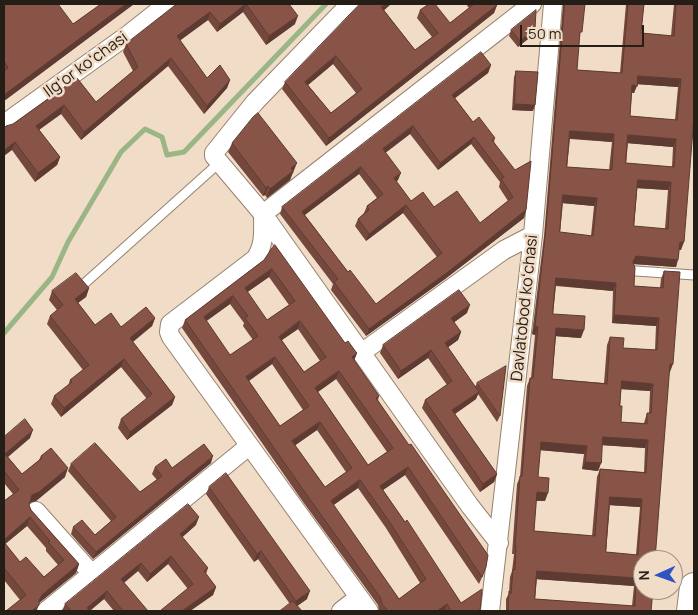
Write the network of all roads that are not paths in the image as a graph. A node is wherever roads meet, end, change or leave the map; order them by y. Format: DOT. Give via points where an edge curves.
graph roads {
  1 [pos="167,4"];
  2 [pos="350,4"];
  3 [pos="532,4"];
  4 [pos="553,4"];
  5 [pos="4,124"];
  6 [pos="219,163"];
  7 [pos="264,214"];
  8 [pos="533,235"];
  9 [pos="636,271"];
  10 [pos="694,275"];
  11 [pos="85,283"];
  12 [pos="362,353"];
  13 [pos="249,446"];
  14 [pos="36,511"];
  15 [pos="499,543"];
  16 [pos="92,574"];
  17 [pos="694,587"];
  18 [pos="364,604"];
  19 [pos="46,611"];
  20 [pos="340,611"];
  21 [pos="490,611"];
  22 [pos="691,611"];
  1 -- 5 [label="street, Ilgʻor koʻchasi"];
  2 -- 6 [label="street" via="255,102 214,153"];
  3 -- 7 [label="street"];
  4 -- 8 [label="street, Davlatobod koʻchasi"];
  6 -- 7 [label="street"];
  6 -- 11 [label="lane"];
  7 -- 12 [label="street"];
  7 -- 13 [label="street" via="263,242 255,259 170,324 169,332"];
  8 -- 12 [label="street" via="504,250"];
  8 -- 15 [label="street, Davlatobod koʻchasi"];
  9 -- 10 [label="lane"];
  12 -- 15 [label="street"];
  13 -- 16 [label="street"];
  13 -- 18 [label="street"];
  14 -- 16 [label="street"];
  15 -- 21 [label="street, Davlatobod koʻchasi"];
  16 -- 19 [label="street"];
  17 -- 22 [label="highway"];
  18 -- 20 [label="street"];
}
